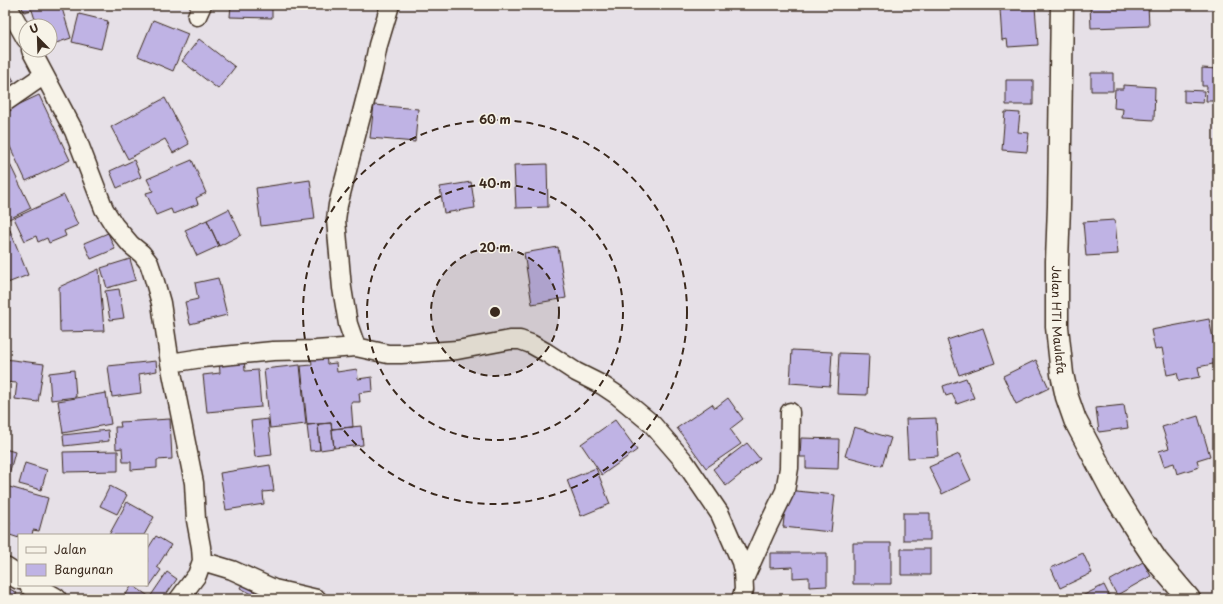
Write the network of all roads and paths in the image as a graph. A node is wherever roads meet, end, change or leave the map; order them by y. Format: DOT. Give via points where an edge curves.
graph roads {
  1 [pos="7,5"];
  2 [pos="390,5"];
  3 [pos="1062,5"];
  4 [pos="18,25"];
  5 [pos="36,58"];
  6 [pos="44,75"];
  7 [pos="5,102"];
  8 [pos="356,347"];
  9 [pos="170,364"];
  10 [pos="790,412"];
  11 [pos="202,561"];
  12 [pos="5,570"];
  13 [pos="18,577"];
  14 [pos="744,579"];
  15 [pos="34,586"];
  16 [pos="55,599"];
  17 [pos="179,599"];
  18 [pos="317,599"];
  19 [pos="741,599"];
  20 [pos="1189,599"];
  1 -- 4 [label="street"];
  2 -- 8 [label="street" via="336,220 342,288 348,324"];
  3 -- 20 [label="street, Jalan HTI Maulafa" via="1056,261 1057,327 1062,374 1075,420 1114,494 1156,560"];
  5 -- 6 [label="street"];
  6 -- 7 [label="street"];
  6 -- 9 [label="street" via="74,131 104,209 114,225 142,254 153,274 161,303"];
  8 -- 9 [label="street" via="273,351"];
  8 -- 14 [label="street" via="400,354 456,350 520,340 547,352 617,395 652,424 684,461 720,514 741,562"];
  9 -- 11 [label="street" via="194,483"];
  10 -- 14 [label="street" via="789,468 785,491"];
  11 -- 17 [label="street" via="197,574"];
  11 -- 18 [label="street" via="232,570 274,589"];
  12 -- 13 [label="street"];
  14 -- 19 [label="street"];
  15 -- 16 [label="street"];
}
